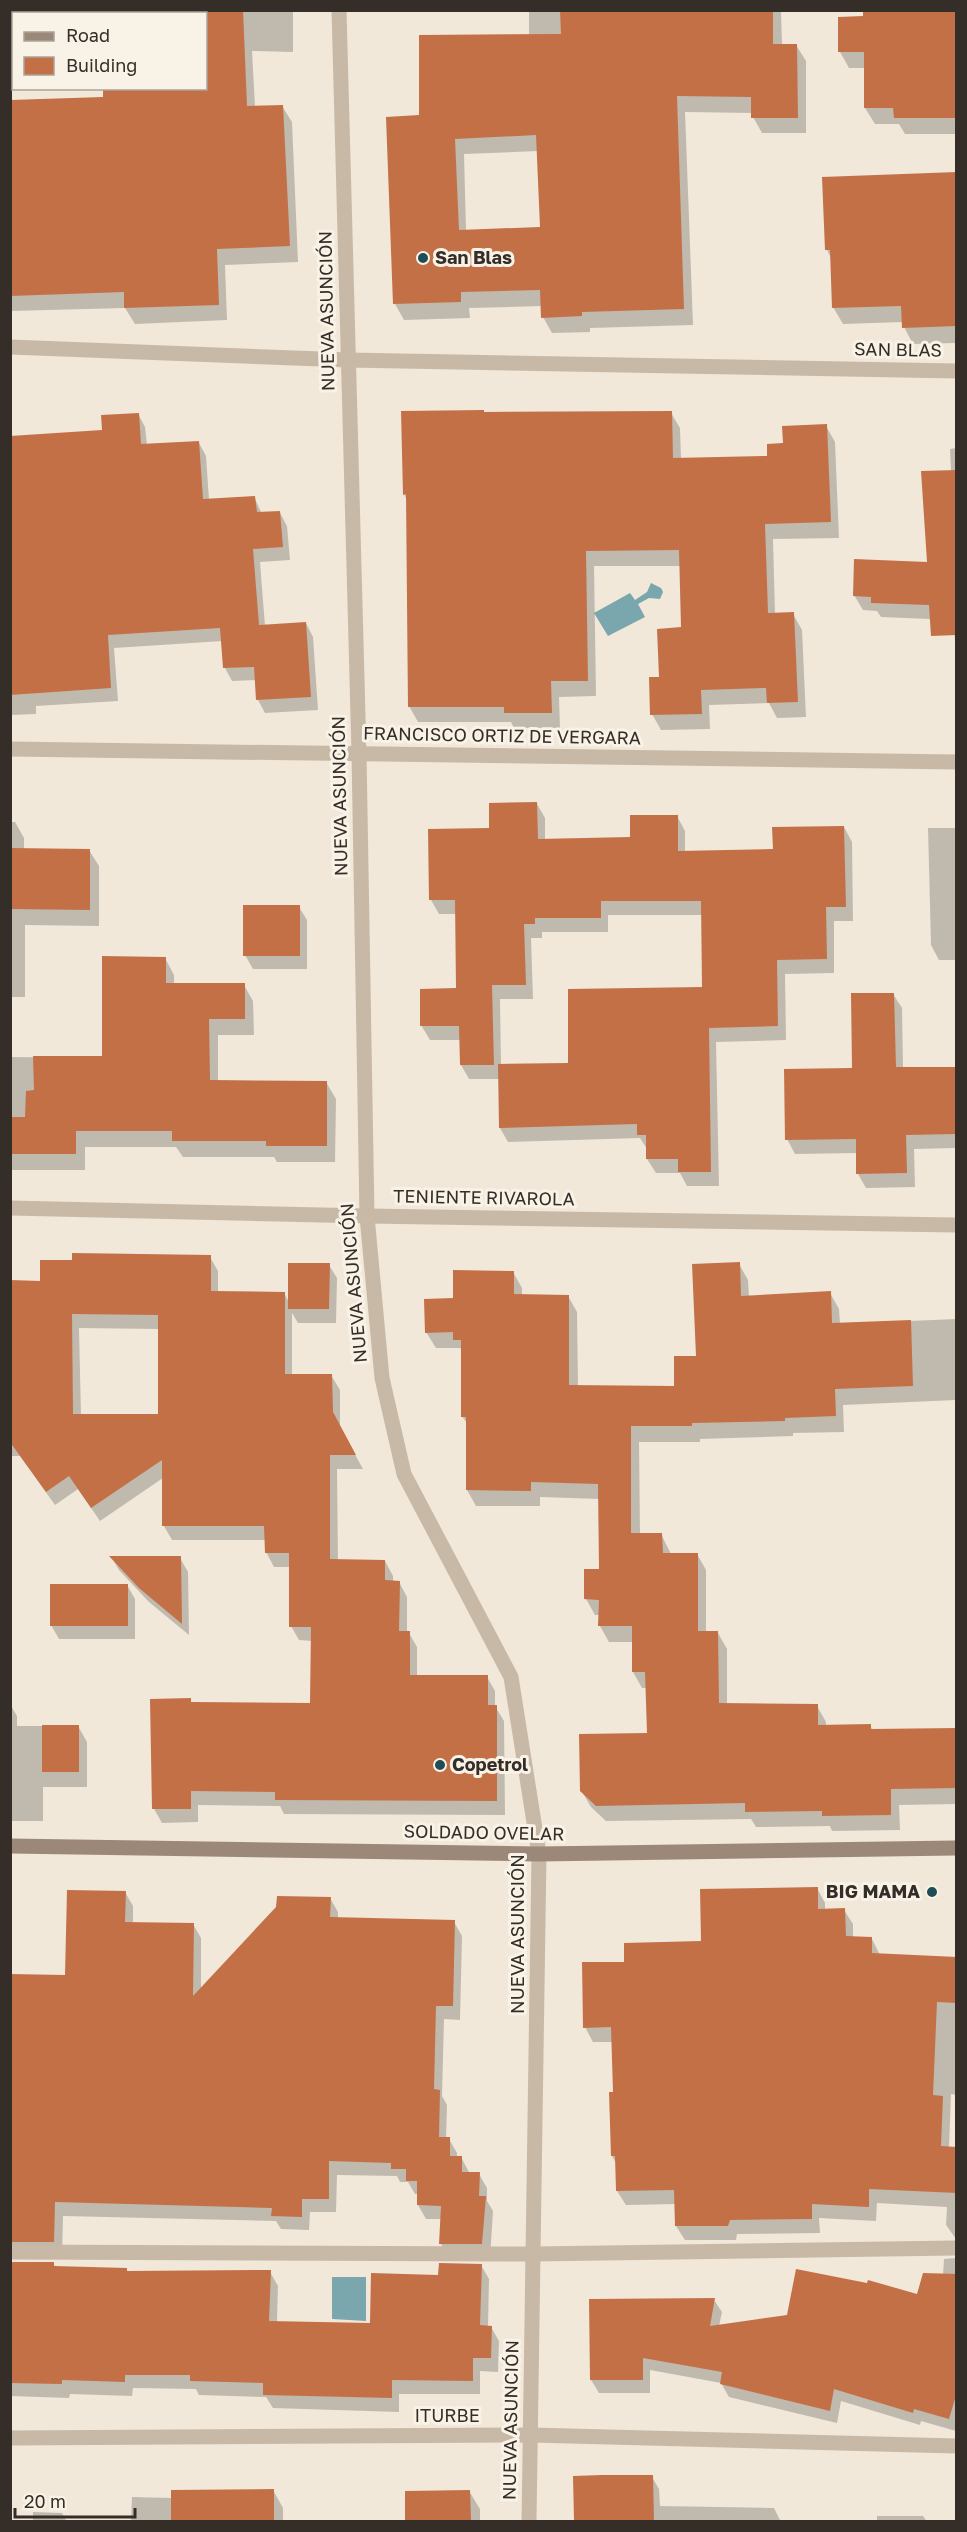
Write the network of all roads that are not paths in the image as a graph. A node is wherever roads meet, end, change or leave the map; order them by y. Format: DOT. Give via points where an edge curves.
graph roads {
  1 [pos="339,10"];
  2 [pos="10,346"];
  3 [pos="348,360"];
  4 [pos="957,371"];
  5 [pos="10,749"];
  6 [pos="359,753"];
  7 [pos="957,762"];
  8 [pos="10,1208"];
  9 [pos="367,1216"];
  10 [pos="957,1225"];
  11 [pos="10,1846"];
  12 [pos="957,1848"];
  13 [pos="539,1854"];
  14 [pos="957,2248"];
  15 [pos="10,2252"];
  16 [pos="533,2254"];
  17 [pos="531,2435"];
  18 [pos="10,2438"];
  19 [pos="957,2446"];
  20 [pos="529,2522"];
  1 -- 3 [label="street, NUEVA ASUNCIÓN"];
  2 -- 3 [label="street, SAN BLAS"];
  3 -- 4 [label="street, SAN BLAS"];
  3 -- 6 [label="street, NUEVA ASUNCIÓN"];
  5 -- 6 [label="street, FRANCISCO ORTIZ DE VERGARA"];
  6 -- 7 [label="street, FRANCISCO ORTIZ DE VERGARA"];
  6 -- 9 [label="street, NUEVA ASUNCIÓN"];
  8 -- 9 [label="street, TENIENTE RIVAROLA"];
  9 -- 10 [label="street, TENIENTE RIVAROLA"];
  9 -- 13 [label="street, NUEVA ASUNCIÓN" via="382,1378 404,1474 511,1677"];
  11 -- 13 [label="main road, SOLDADO OVELAR"];
  12 -- 13 [label="main road, SOLDADO OVELAR"];
  13 -- 16 [label="street, NUEVA ASUNCIÓN"];
  14 -- 16 [label="street"];
  15 -- 16 [label="street"];
  16 -- 17 [label="street, NUEVA ASUNCIÓN"];
  17 -- 18 [label="street, ITURBE"];
  17 -- 19 [label="street, ITURBE"];
  17 -- 20 [label="street, NUEVA ASUNCIÓN"];
}
